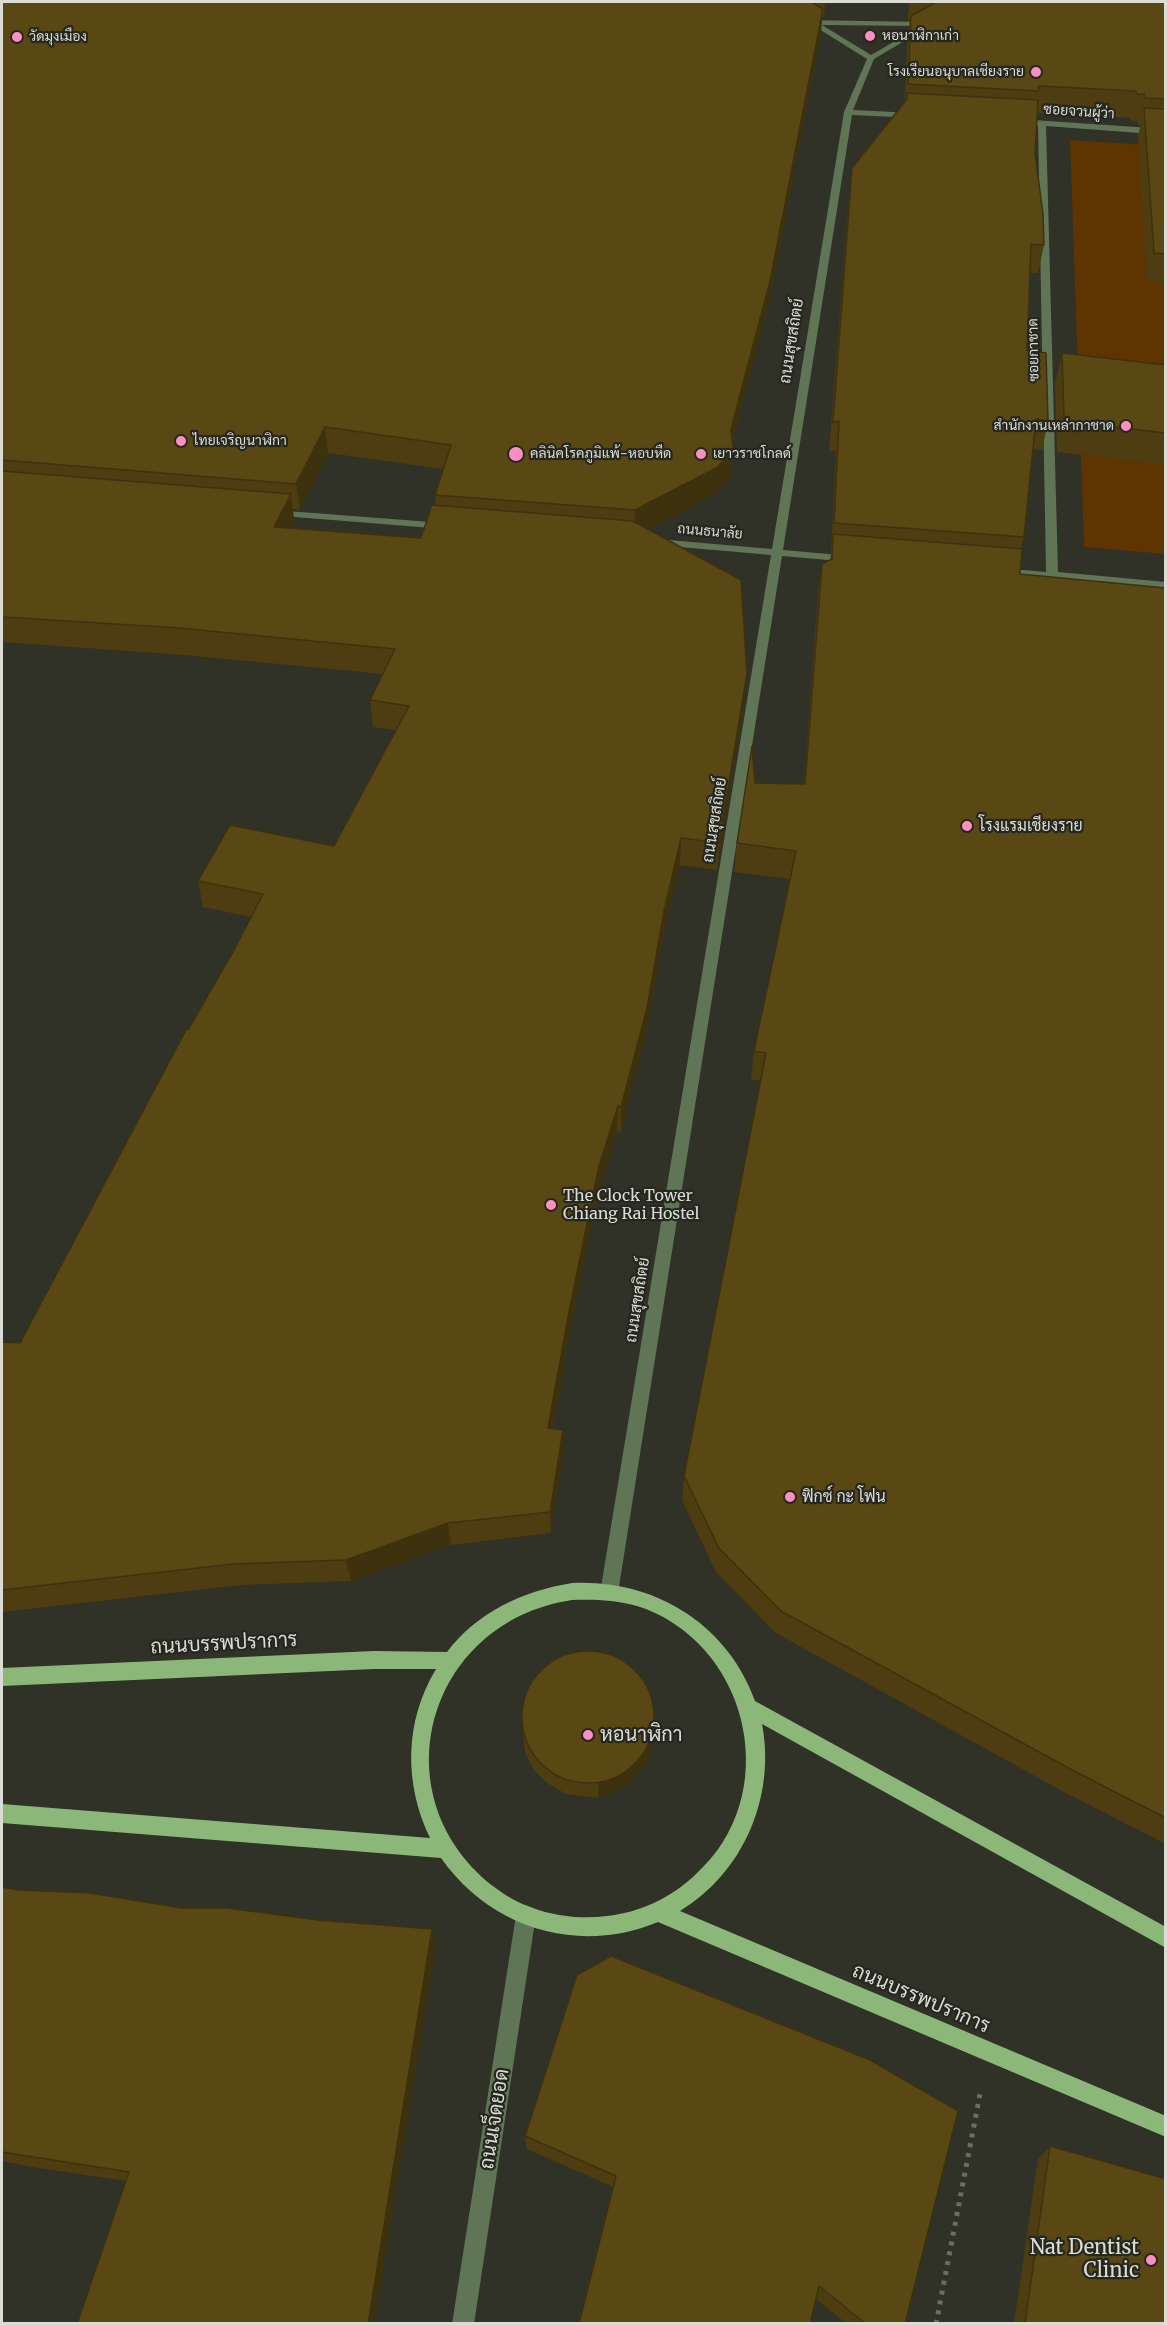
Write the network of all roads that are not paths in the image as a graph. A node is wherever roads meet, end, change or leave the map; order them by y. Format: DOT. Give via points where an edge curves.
graph roads {
  1 [pos="789,21"];
  2 [pos="812,22"];
  3 [pos="930,24"];
  4 [pos="942,24"];
  5 [pos="871,58"];
  6 [pos="848,112"];
  7 [pos="927,116"];
  8 [pos="1019,122"];
  9 [pos="1041,123"];
  10 [pos="1166,132"];
  11 [pos="263,512"];
  12 [pos="454,527"];
  13 [pos="644,541"];
  14 [pos="776,552"];
  15 [pos="863,560"];
  16 [pos="993,570"];
  17 [pos="1052,575"];
  18 [pos="1166,585"];
  19 [pos="609,1593"];
  20 [pos="449,1660"];
  21 [pos="2,1677"];
  22 [pos="752,1709"];
  23 [pos="2,1814"];
  24 [pos="443,1849"];
  25 [pos="659,1912"];
  26 [pos="526,1915"];
  27 [pos="1166,1938"];
  28 [pos="1166,2127"];
  29 [pos="463,2324"];
  1 -- 2 [label="street"];
  2 -- 3 [label="street"];
  2 -- 5 [label="street"];
  3 -- 4 [label="street"];
  3 -- 5 [label="street"];
  5 -- 6 [label="street, ถนนสุขสถิตย์"];
  6 -- 7 [label="street"];
  6 -- 14 [label="street, ถนนสุขสถิตย์"];
  8 -- 9 [label="street, ซอยจวนผู้ว่า"];
  9 -- 10 [label="street, ซอยจวนผู้ว่า"];
  9 -- 17 [label="street, ซอยกาชาด"];
  11 -- 12 [label="street"];
  13 -- 14 [label="street, ถนนธนาลัย"];
  14 -- 15 [label="street, ถนนธนาลัย"];
  14 -- 19 [label="street, ถนนสุขสถิตย์"];
  16 -- 17 [label="street"];
  17 -- 18 [label="street"];
  19 -- 20 [label="main road" via="563,1594 520,1605 481,1628"];
  19 -- 22 [label="main road" via="655,1605 697,1629 729,1665"];
  20 -- 21 [label="main road, ถนนบรรพปราการ"];
  20 -- 24 [label="main road" via="427,1703 417,1751 423,1802"];
  22 -- 25 [label="main road" via="760,1768 746,1826 710,1877"];
  22 -- 27 [label="main road"];
  23 -- 24 [label="main road"];
  24 -- 26 [label="main road" via="479,1887"];
  25 -- 26 [label="main road" via="616,1925 570,1925"];
  25 -- 28 [label="main road, ถนนบรรพปราการ"];
  26 -- 29 [label="street, ถนนเจ็ดยอด"];
}
